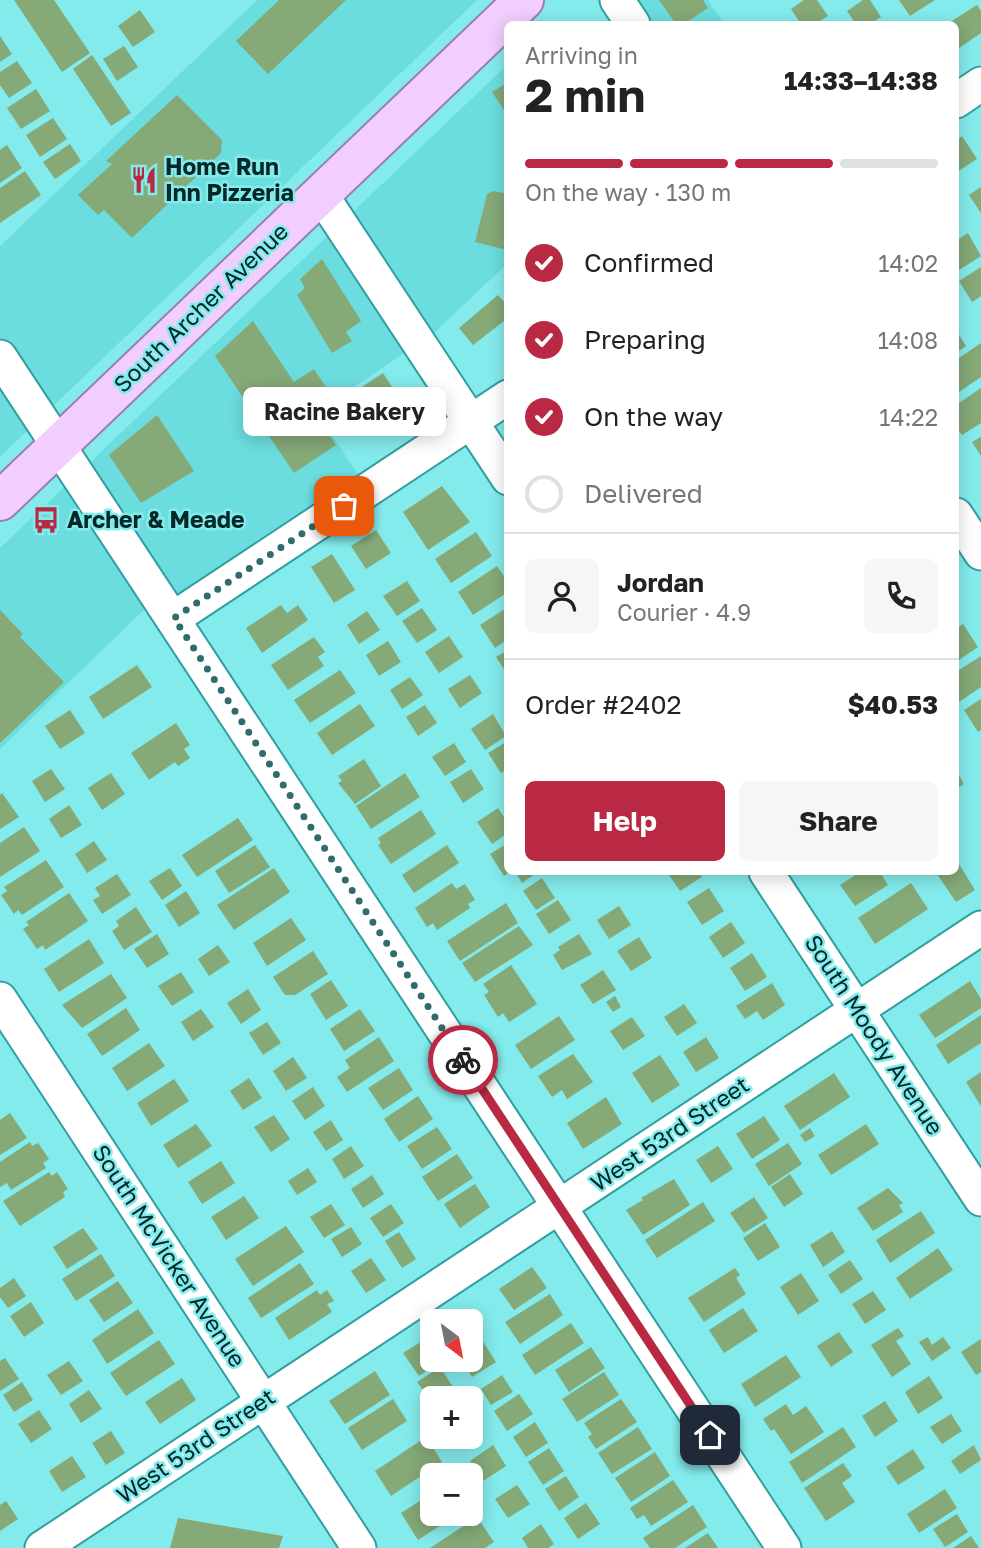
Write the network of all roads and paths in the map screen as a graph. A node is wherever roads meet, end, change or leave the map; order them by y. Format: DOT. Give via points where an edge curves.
graph roads {
  1 [pos="524,0"];
  2 [pos="617,0"];
  3 [pos="631,21"];
  4 [pos="981,84"];
  5 [pos="959,99"];
  6 [pos="320,193"];
  7 [pos="0,357"];
  8 [pos="504,400"];
  9 [pos="470,422"];
  10 [pos="58,445"];
  11 [pos="504,472"];
  12 [pos="0,501"];
  13 [pos="959,519"];
  14 [pos="981,553"];
  15 [pos="174,618"];
  16 [pos="768,875"];
  17 [pos="981,928"];
  18 [pos="0,999"];
  19 [pos="857,1010"];
  20 [pos="981,1199"];
  21 [pos="560,1208"];
  22 [pos="264,1401"];
  23 [pos="42,1548"];
  24 [pos="359,1548"];
  25 [pos="784,1548"];
  1 -- 6 [label="main road, South Archer Avenue"];
  2 -- 3 [label="street"];
  4 -- 5 [label="street"];
  6 -- 9 [label="street"];
  6 -- 10 [label="main road, South Archer Avenue"];
  7 -- 10 [label="street"];
  8 -- 9 [label="street"];
  9 -- 11 [label="street"];
  9 -- 15 [label="street"];
  10 -- 12 [label="main road, South Archer Avenue"];
  10 -- 15 [label="street"];
  13 -- 14 [label="street"];
  15 -- 21 [label="street"];
  16 -- 19 [label="street, South Moody Avenue"];
  17 -- 19 [label="street, West 53rd Street"];
  18 -- 22 [label="street, South McVicker Avenue"];
  19 -- 20 [label="street, South Moody Avenue"];
  19 -- 21 [label="street, West 53rd Street"];
  21 -- 22 [label="street, West 53rd Street"];
  21 -- 25 [label="street"];
  22 -- 23 [label="street, West 53rd Street"];
  22 -- 24 [label="street, South McVicker Avenue"];
}
